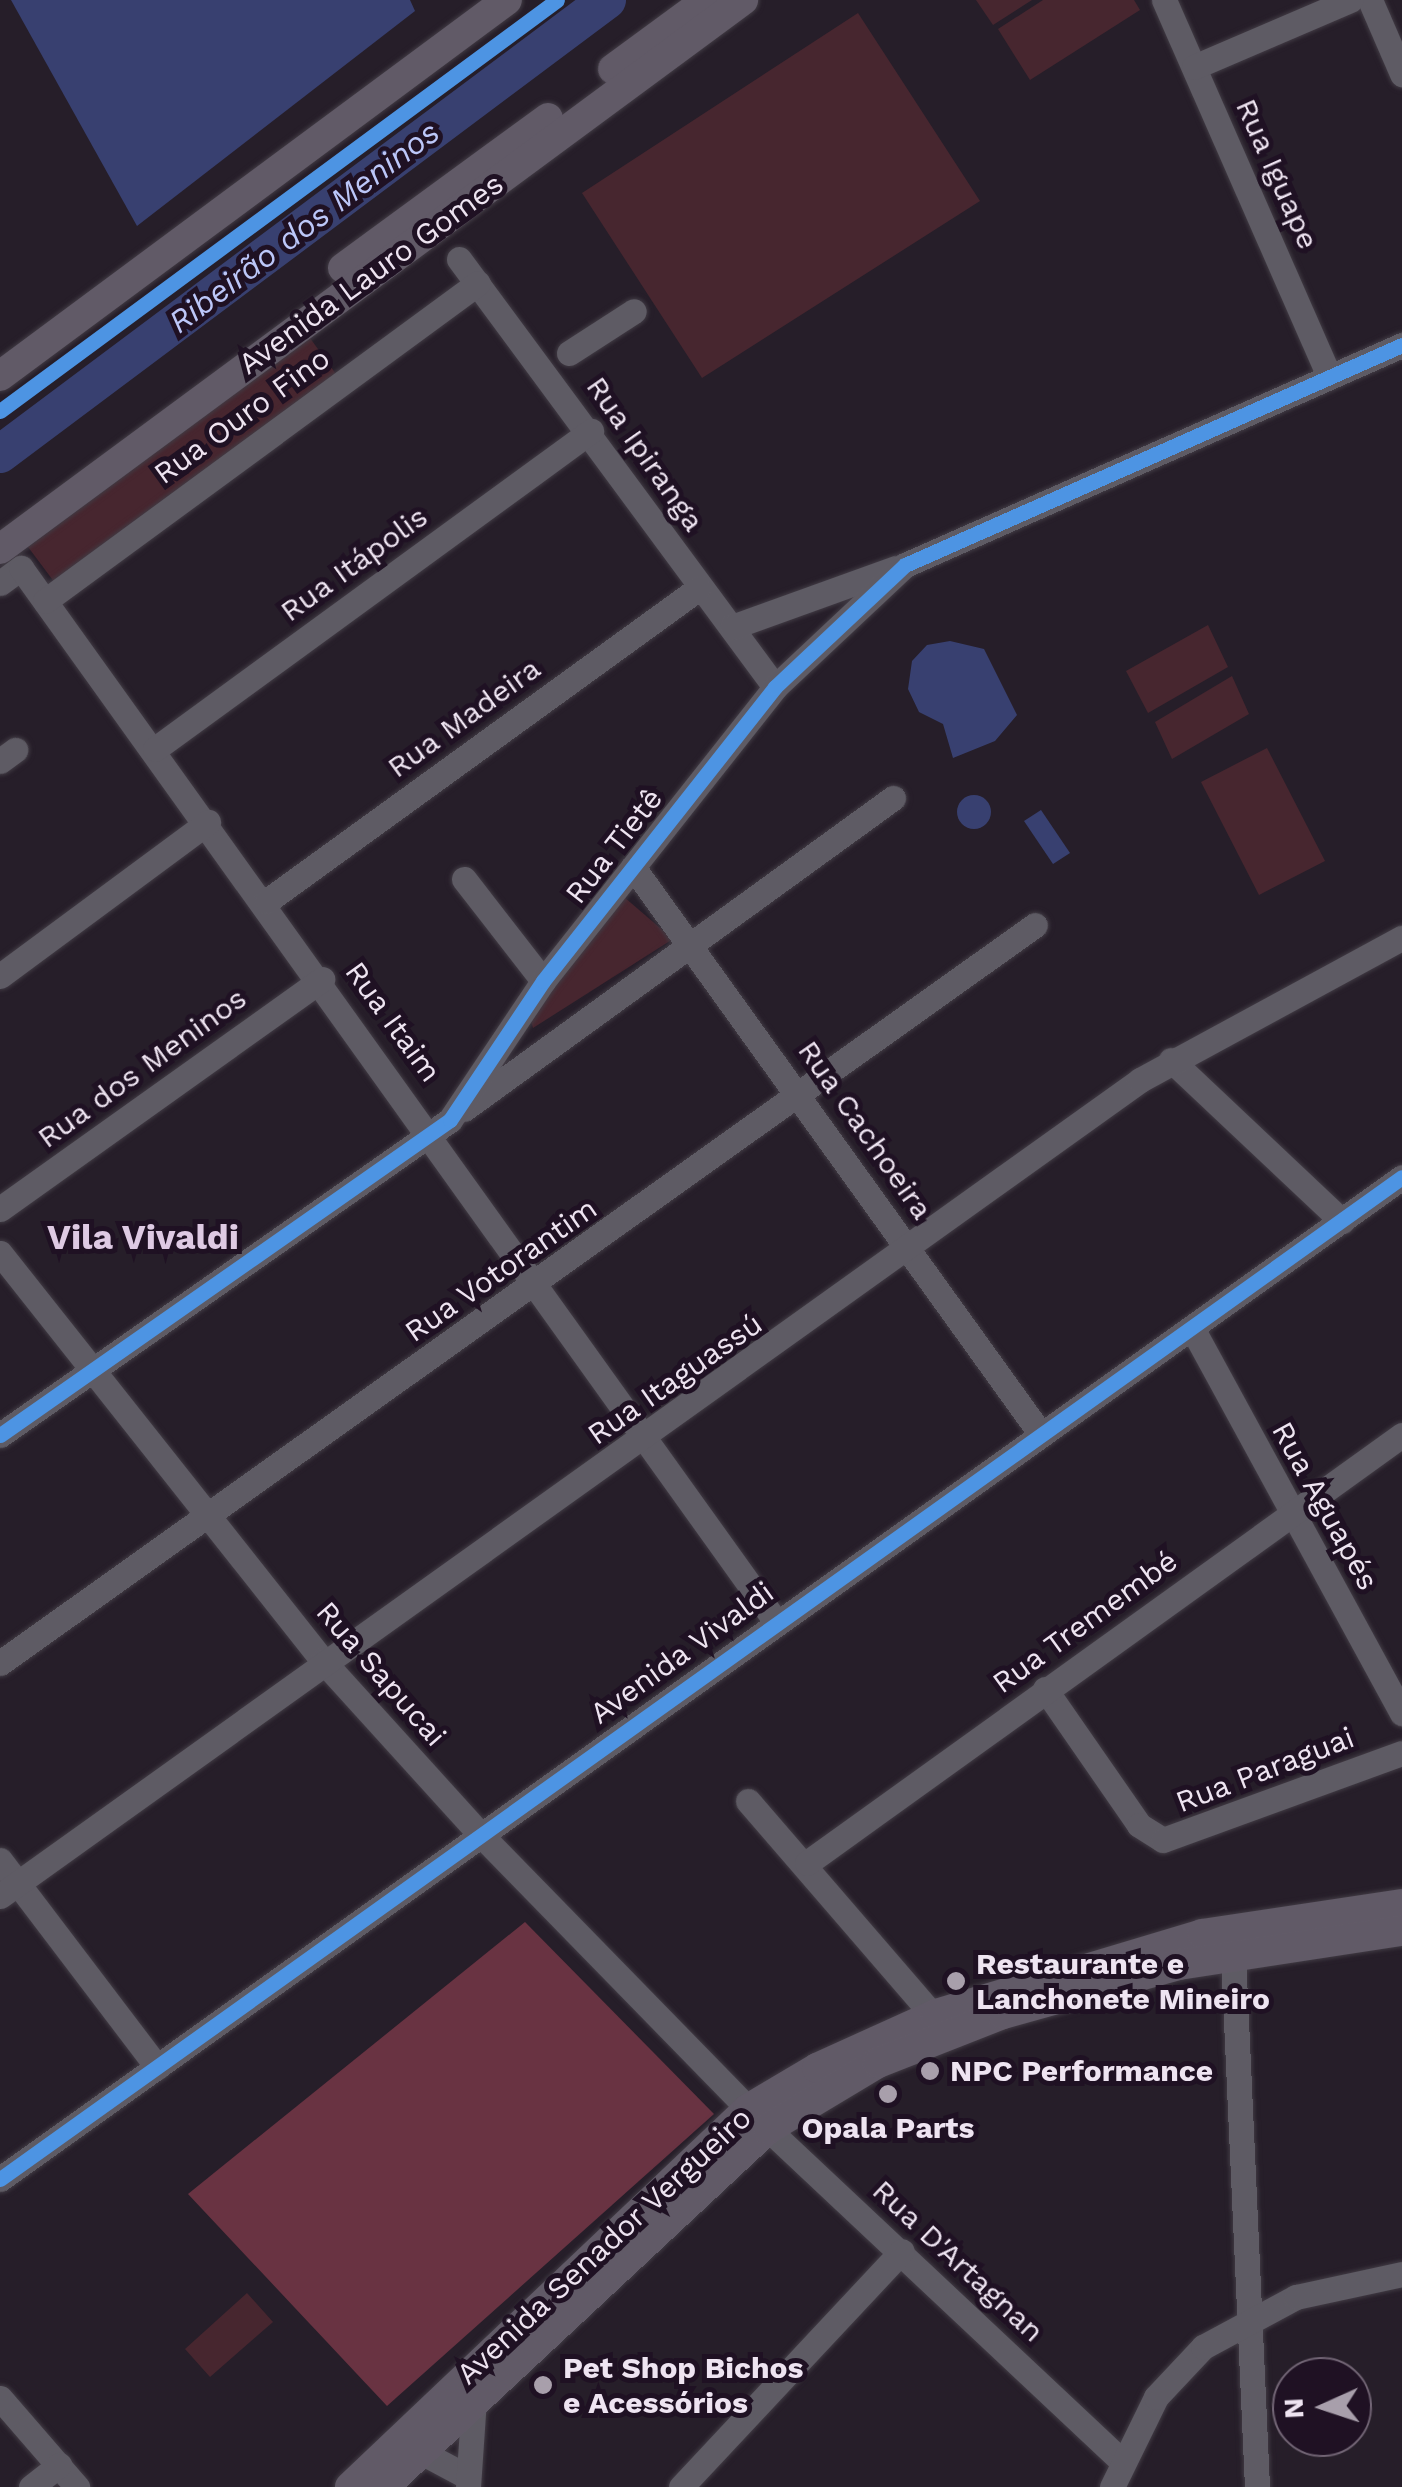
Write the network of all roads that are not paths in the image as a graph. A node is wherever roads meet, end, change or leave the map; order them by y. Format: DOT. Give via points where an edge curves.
graph roads {
  1 [pos="507,0"];
  2 [pos="707,0"];
  3 [pos="742,0"];
  4 [pos="1164,0"];
  5 [pos="1350,0"];
  6 [pos="1370,0"];
  7 [pos="1194,68"];
  8 [pos="1402,74"];
  9 [pos="460,259"];
  10 [pos="478,283"];
  11 [pos="634,311"];
  12 [pos="1402,344"];
  13 [pos="568,354"];
  14 [pos="1329,375"];
  15 [pos="0,376"];
  16 [pos="592,431"];
  17 [pos="0,523"];
  18 [pos="11,558"];
  19 [pos="905,565"];
  20 [pos="0,583"];
  21 [pos="699,588"];
  22 [pos="45,601"];
  23 [pos="732,627"];
  24 [pos="775,687"];
  25 [pos="155,749"];
  26 [pos="893,798"];
  27 [pos="208,822"];
  28 [pos="634,867"];
  29 [pos="464,879"];
  30 [pos="267,900"];
  31 [pos="1035,925"];
  32 [pos="1402,938"];
  33 [pos="690,941"];
  34 [pos="0,976"];
  35 [pos="322,980"];
  36 [pos="542,980"];
  37 [pos="515,1018"];
  38 [pos="547,1046"];
  39 [pos="1171,1060"];
  40 [pos="802,1095"];
  41 [pos="441,1126"];
  42 [pos="1402,1178"];
  43 [pos="0,1209"];
  44 [pos="1342,1221"];
  45 [pos="910,1250"];
  46 [pos="0,1252"];
  47 [pos="538,1285"];
  48 [pos="1192,1328"];
  49 [pos="87,1370"];
  50 [pos="1040,1433"];
  51 [pos="0,1434"];
  52 [pos="1402,1435"];
  53 [pos="649,1440"];
  54 [pos="1292,1514"];
  55 [pos="207,1516"];
  56 [pos="774,1619"];
  57 [pos="324,1661"];
  58 [pos="0,1663"];
  59 [pos="1045,1689"];
  60 [pos="1402,1714"];
  61 [pos="1402,1754"];
  62 [pos="748,1801"];
  63 [pos="481,1835"];
  64 [pos="0,1860"];
  65 [pos="807,1863"];
  66 [pos="9,1890"];
  67 [pos="1402,1904"];
  68 [pos="1402,1930"];
  69 [pos="1239,1941"];
  70 [pos="942,2024"];
  71 [pos="157,2067"];
  72 [pos="758,2118"];
  73 [pos="0,2179"];
  74 [pos="902,2251"];
  75 [pos="1402,2274"];
  76 [pos="1248,2319"];
  77 [pos="0,2398"];
  78 [pos="474,2400"];
  79 [pos="421,2452"];
  80 [pos="1122,2462"];
  81 [pos="59,2465"];
  82 [pos="468,2482"];
  83 [pos="31,2487"];
  84 [pos="77,2487"];
  85 [pos="350,2487"];
  86 [pos="384,2487"];
  87 [pos="682,2487"];
  88 [pos="1112,2487"];
  89 [pos="1257,2487"];
  1 -- 15 [label="main road"];
  2 -- 17 [label="main road, Avenida Lauro Gomes"];
  3 -- 18 [label="main road, Avenida Lauro Gomes"];
  4 -- 7 [label="street, Rua Iguape"];
  5 -- 7 [label="street"];
  6 -- 8 [label="street"];
  7 -- 14 [label="street, Rua Iguape"];
  9 -- 10 [label="street, Rua Ipiranga"];
  10 -- 16 [label="street, Rua Ipiranga"];
  10 -- 22 [label="street, Rua Ouro Fino"];
  11 -- 13 [label="street"];
  12 -- 14 [label="street, Rua Tietê"];
  14 -- 19 [label="street, Rua Tietê"];
  16 -- 21 [label="street, Rua Ipiranga"];
  16 -- 25 [label="street, Rua Itápolis"];
  18 -- 20 [label="street"];
  18 -- 22 [label="street, Rua Itaim"];
  19 -- 23 [label="street"];
  19 -- 24 [label="street, Rua Tietê"];
  21 -- 23 [label="street, Rua Ipiranga"];
  21 -- 30 [label="street, Rua Madeira"];
  22 -- 25 [label="street, Rua Itaim"];
  23 -- 24 [label="street, Rua Ipiranga"];
  24 -- 28 [label="street, Rua Tietê"];
  25 -- 27 [label="street, Rua Itaim"];
  26 -- 33 [label="street"];
  27 -- 30 [label="street, Rua Itaim"];
  27 -- 34 [label="street"];
  28 -- 33 [label="street, Rua Cachoeira"];
  28 -- 36 [label="street, Rua Tietê"];
  29 -- 36 [label="street"];
  30 -- 35 [label="street, Rua Itaim"];
  31 -- 40 [label="street, Rua Votorantim"];
  32 -- 39 [label="street, Rua Itaguassú"];
  33 -- 38 [label="street"];
  33 -- 40 [label="street, Rua Cachoeira"];
  35 -- 41 [label="street, Rua Itaim"];
  35 -- 43 [label="street, Rua dos Meninos"];
  36 -- 37 [label="street, Rua Tietê"];
  37 -- 38 [label="street" via="523,1035"];
  37 -- 41 [label="street, Rua Tietê"];
  38 -- 41 [label="street"];
  39 -- 44 [label="street"];
  39 -- 45 [label="street, Rua Itaguassú"];
  40 -- 45 [label="street, Rua Cachoeira"];
  40 -- 47 [label="street, Rua Votorantim"];
  41 -- 47 [label="street, Rua Itaim"];
  41 -- 49 [label="street, Rua Tietê"];
  42 -- 44 [label="street, Avenida Vivaldi"];
  44 -- 48 [label="street, Avenida Vivaldi"];
  45 -- 50 [label="street, Rua Cachoeira"];
  45 -- 53 [label="street, Rua Itaguassú"];
  46 -- 49 [label="street, Rua Sapucai"];
  47 -- 53 [label="street, Rua Itaim"];
  47 -- 55 [label="street, Rua Votorantim"];
  48 -- 50 [label="street, Avenida Vivaldi"];
  48 -- 54 [label="street, Rua Aguapés"];
  49 -- 51 [label="street, Rua Tietê"];
  49 -- 55 [label="street, Rua Sapucai"];
  50 -- 56 [label="street, Avenida Vivaldi"];
  52 -- 54 [label="street, Rua Tremembé"];
  53 -- 56 [label="street, Rua Itaim"];
  53 -- 57 [label="street, Rua Itaguassú"];
  54 -- 59 [label="street, Rua Tremembé"];
  54 -- 60 [label="street, Rua Aguapés"];
  55 -- 57 [label="street, Rua Sapucai"];
  55 -- 58 [label="street, Rua Votorantim"];
  56 -- 63 [label="street, Avenida Vivaldi"];
  57 -- 63 [label="street, Rua Sapucai"];
  57 -- 66 [label="street, Rua Itaguassú"];
  59 -- 61 [label="street, Rua Paraguai" via="1139,1825 1163,1840"];
  59 -- 65 [label="street, Rua Tremembé"];
  62 -- 65 [label="street"];
  63 -- 71 [label="street, Avenida Vivaldi"];
  63 -- 72 [label="street, Rua Sapucai"];
  64 -- 66 [label="street"];
  65 -- 70 [label="street"];
  66 -- 71 [label="street"];
  67 -- 69 [label="main road, Avenida Senador Vergueiro"];
  68 -- 69 [label="main road, Avenida Senador Vergueiro"];
  69 -- 70 [label="main road, Avenida Senador Vergueiro"];
  69 -- 76 [label="street"];
  70 -- 72 [label="main road, Avenida Senador Vergueiro"];
  71 -- 73 [label="street, Avenida Vivaldi"];
  72 -- 74 [label="street, Rua D'Artagnan"];
  72 -- 78 [label="main road, Avenida Senador Vergueiro"];
  72 -- 85 [label="main road, Avenida Senador Vergueiro"];
  74 -- 80 [label="street, Rua D'Artagnan"];
  74 -- 87 [label="street"];
  75 -- 76 [label="street" via="1333,2286"];
  76 -- 80 [label="street" via="1168,2380"];
  76 -- 89 [label="street"];
  77 -- 81 [label="street"];
  78 -- 79 [label="main road, Avenida Senador Vergueiro"];
  78 -- 82 [label="street"];
  79 -- 82 [label="street"];
  79 -- 86 [label="main road, Avenida Senador Vergueiro"];
  80 -- 88 [label="street"];
  81 -- 83 [label="street"];
  81 -- 84 [label="street"];
}
